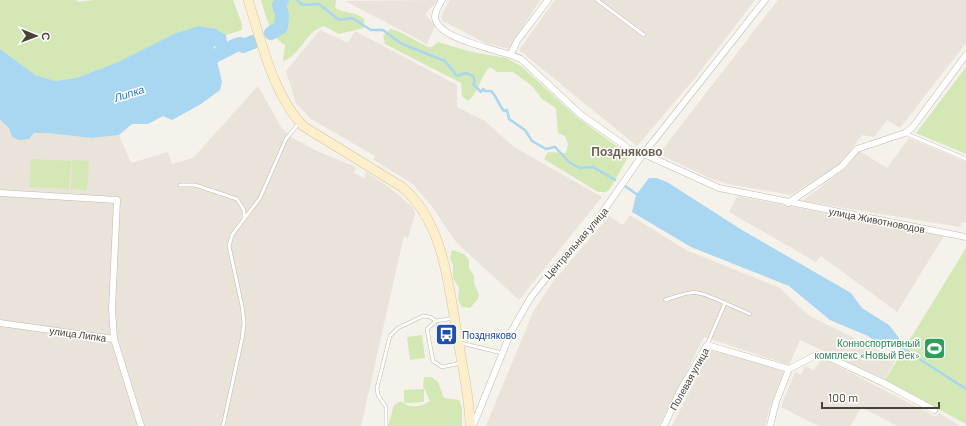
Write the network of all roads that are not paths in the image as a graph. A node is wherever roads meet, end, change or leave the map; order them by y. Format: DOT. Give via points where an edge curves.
graph roads {
  1 [pos="248,0"];
  2 [pos="442,0"];
  3 [pos="548,0"];
  4 [pos="597,0"];
  5 [pos="765,0"];
  6 [pos="644,35"];
  7 [pos="511,54"];
  8 [pos="966,55"];
  9 [pos="300,123"];
  10 [pos="905,133"];
  11 [pos="642,156"];
  12 [pos="966,159"];
  13 [pos="180,185"];
  14 [pos="0,193"];
  15 [pos="788,203"];
  16 [pos="244,218"];
  17 [pos="966,237"];
  18 [pos="665,300"];
  19 [pos="725,303"];
  20 [pos="750,314"];
  21 [pos="454,318"];
  22 [pos="436,321"];
  23 [pos="0,323"];
  24 [pos="114,339"];
  25 [pos="458,343"];
  26 [pos="708,345"];
  27 [pos="502,352"];
  28 [pos="462,363"];
  29 [pos="789,370"];
  30 [pos="934,410"];
  31 [pos="141,426"];
  32 [pos="223,426"];
  33 [pos="386,426"];
  34 [pos="471,426"];
  35 [pos="664,426"];
  36 [pos="770,426"];
  1 -- 9 [label="street" via="276,84 291,113"];
  2 -- 7 [label="street" via="435,17 441,29 460,40"];
  3 -- 7 [label="street" via="517,41"];
  4 -- 6 [label="lane"];
  5 -- 11 [label="street, Центральная улица"];
  7 -- 11 [label="street, улица Животноводов" via="521,60 580,114"];
  8 -- 10 [label="street" via="912,128"];
  9 -- 16 [label="lane" via="286,139 260,198"];
  9 -- 21 [label="street" via="402,188 421,207 440,252"];
  10 -- 12 [label="lane"];
  10 -- 15 [label="street" via="857,149 841,167"];
  11 -- 15 [label="street, улица Животноводов" via="719,188"];
  11 -- 27 [label="street, Центральная улица" via="593,226 531,297"];
  13 -- 16 [label="lane" via="195,185 237,199 244,210"];
  14 -- 24 [label="street" via="117,200 112,309"];
  15 -- 17 [label="street, улица Животноводов"];
  16 -- 32 [label="lane" via="232,235 229,246 244,323"];
  18 -- 19 [label="lane" via="697,292"];
  19 -- 20 [label="lane"];
  19 -- 26 [label="lane"];
  21 -- 22 [label="lane"];
  21 -- 25 [label="street"];
  22 -- 28 [label="lane" via="427,329 433,360 442,367"];
  22 -- 33 [label="lane" via="422,316 398,328 390,336 377,388 378,395 386,407"];
  23 -- 24 [label="street, улица Липка"];
  24 -- 31 [label="street, улица Липка"];
  25 -- 27 [label="lane"];
  25 -- 28 [label="street"];
  26 -- 29 [label="street, Полевая улица"];
  26 -- 35 [label="street, Полевая улица" via="680,391"];
  27 -- 34 [label="street, Центральная улица"];
  28 -- 34 [label="street"];
  29 -- 30 [label="street" via="816,356 826,356"];
  29 -- 36 [label="street" via="776,402"];
}
